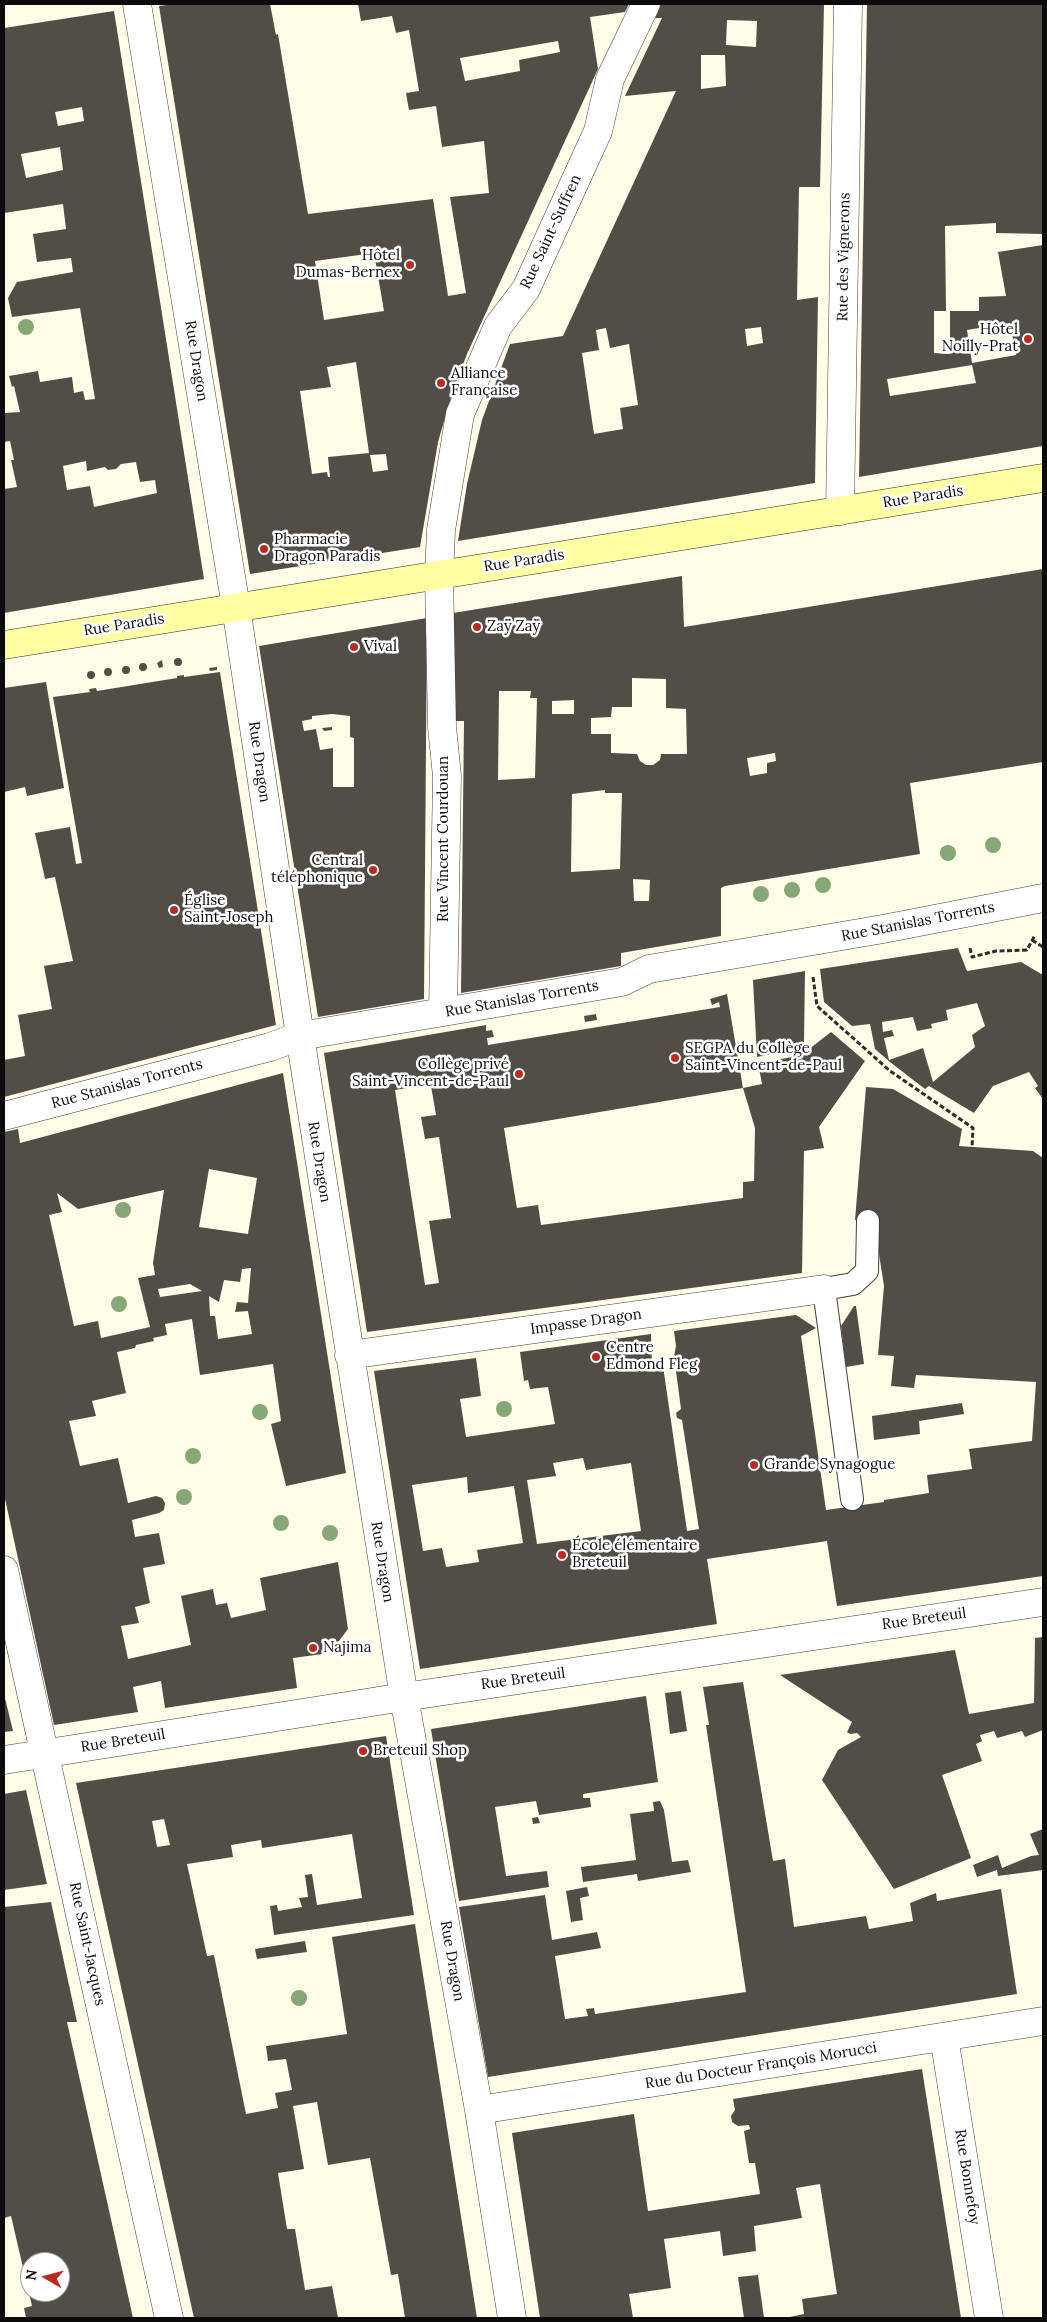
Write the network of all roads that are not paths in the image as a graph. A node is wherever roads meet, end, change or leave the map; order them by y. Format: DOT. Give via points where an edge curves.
graph roads {
  1 [pos="137,4"];
  2 [pos="646,4"];
  3 [pos="848,4"];
  4 [pos="1043,478"];
  5 [pos="840,511"];
  6 [pos="439,575"];
  7 [pos="236,607"];
  8 [pos="4,645"];
  9 [pos="1043,898"];
  10 [pos="443,1012"];
  11 [pos="300,1036"];
  12 [pos="4,1116"];
  13 [pos="868,1220"];
  14 [pos="824,1289"];
  15 [pos="349,1355"];
  16 [pos="852,1499"];
  17 [pos="4,1570"];
  18 [pos="1043,1602"];
  19 [pos="404,1697"];
  20 [pos="45,1754"];
  21 [pos="4,1760"];
  22 [pos="1043,2021"];
  23 [pos="944,2037"];
  24 [pos="480,2110"];
  25 [pos="169,2318"];
  26 [pos="512,2318"];
  27 [pos="989,2318"];
  1 -- 7 [label="street, Rue Dragon"];
  2 -- 6 [label="street, Rue Saint-Suffren" via="610,79 598,131 586,158 526,289 498,326 460,414 441,530"];
  3 -- 5 [label="street, Rue des Vignerons"];
  4 -- 5 [label="main road, Rue Paradis"];
  5 -- 6 [label="main road, Rue Paradis"];
  6 -- 7 [label="main road, Rue Paradis"];
  6 -- 10 [label="street, Rue Vincent Courdouan" via="442,727 447,776"];
  7 -- 8 [label="main road, Rue Paradis"];
  7 -- 11 [label="street, Rue Dragon"];
  9 -- 10 [label="street, Rue Stanislas Torrents" via="650,969 622,982"];
  10 -- 11 [label="street, Rue Stanislas Torrents"];
  11 -- 12 [label="street, Rue Stanislas Torrents" via="270,1047"];
  11 -- 15 [label="street, Rue Dragon"];
  13 -- 14 [label="lane" via="867,1271 853,1284"];
  14 -- 15 [label="street, Impasse Dragon"];
  14 -- 16 [label="lane"];
  15 -- 19 [label="street, Rue Dragon"];
  17 -- 20 [label="street, Rue Saint-Jacques"];
  18 -- 19 [label="street, Rue Breteuil"];
  19 -- 20 [label="street, Rue Breteuil"];
  19 -- 24 [label="street, Rue Dragon"];
  20 -- 21 [label="street, Rue Breteuil"];
  20 -- 25 [label="street, Rue Saint-Jacques"];
  22 -- 23 [label="street, Rue du Docteur François Morucci"];
  23 -- 24 [label="street, Rue du Docteur François Morucci"];
  23 -- 27 [label="street, Rue Bonnefoy"];
  24 -- 26 [label="street, Rue Dragon"];
}
